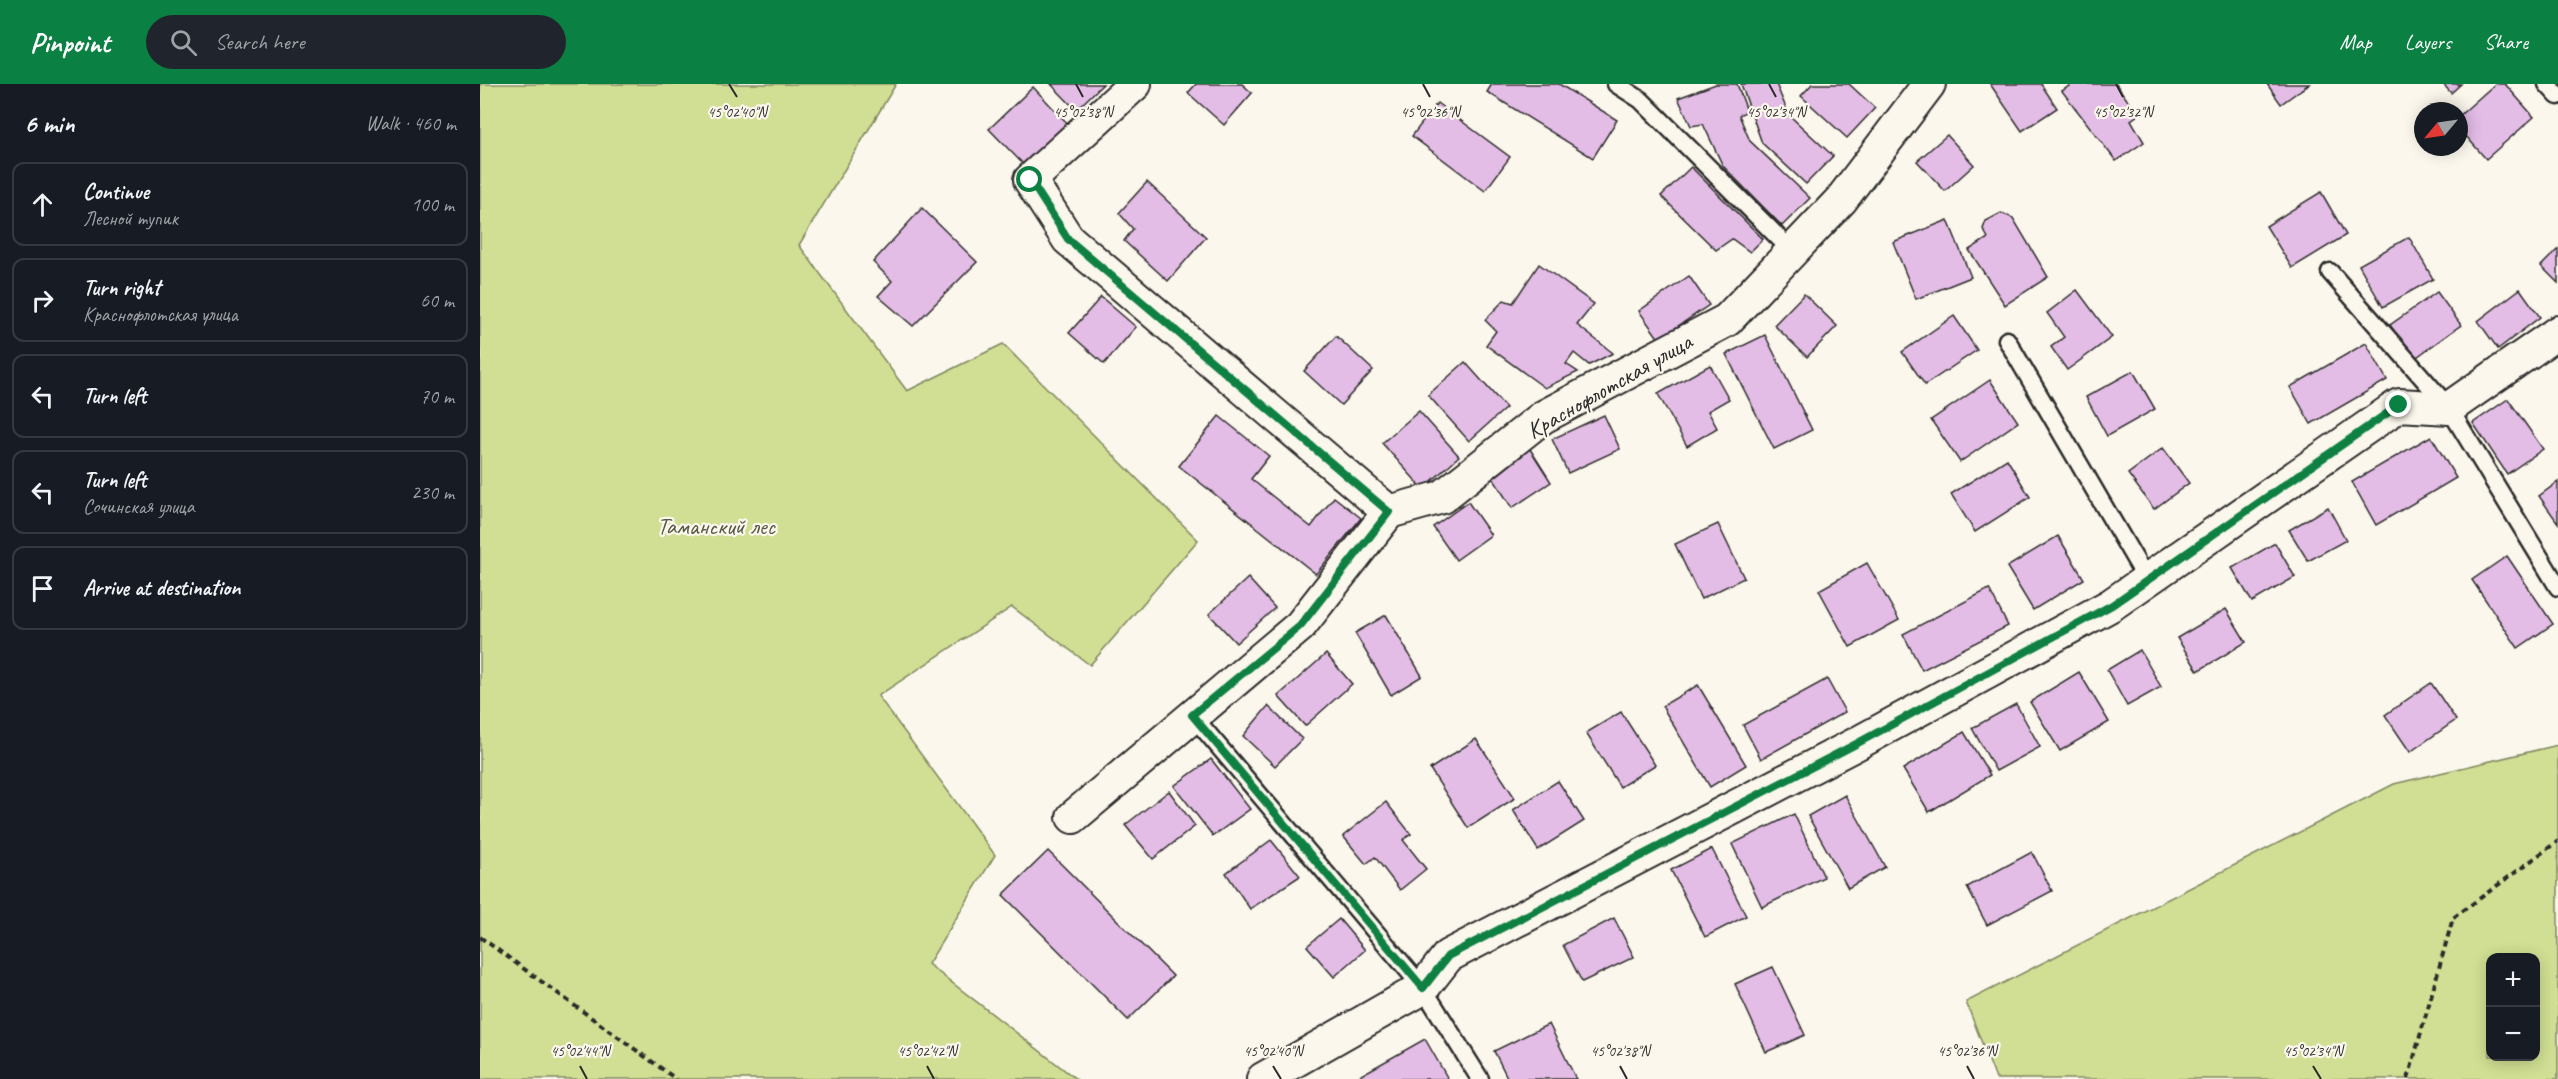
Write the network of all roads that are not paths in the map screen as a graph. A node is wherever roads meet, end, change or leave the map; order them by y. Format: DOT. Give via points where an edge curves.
graph roads {
  1 [pos="1135,84"];
  2 [pos="1616,84"];
  3 [pos="1929,84"];
  4 [pos="2547,84"];
  5 [pos="2558,96"];
  6 [pos="1792,251"];
  7 [pos="2330,272"];
  8 [pos="2558,332"];
  9 [pos="2007,340"];
  10 [pos="2449,408"];
  11 [pos="1389,512"];
  12 [pos="2147,580"];
  13 [pos="2558,587"];
  14 [pos="1192,715"];
  15 [pos="1073,817"];
  16 [pos="1423,988"];
  17 [pos="1263,1079"];
  18 [pos="1480,1079"];
  1 -- 11 [label="street" via="1030,180 1068,239"];
  2 -- 6 [label="lane" via="1641,100"];
  3 -- 6 [label="street, Краснофлотская улица" via="1841,200"];
  4 -- 5 [label="lane"];
  6 -- 11 [label="street, Краснофлотская улица" via="1727,320 1543,417 1442,497"];
  7 -- 10 [label="lane"];
  8 -- 10 [label="street"];
  9 -- 12 [label="lane"];
  10 -- 12 [label="street" via="2399,405"];
  10 -- 13 [label="lane"];
  11 -- 14 [label="street" via="1300,626"];
  12 -- 16 [label="street" via="2112,605 1856,744 1448,956"];
  14 -- 15 [label="street"];
  14 -- 16 [label="lane"];
  16 -- 17 [label="street"];
  16 -- 18 [label="lane"];
}
